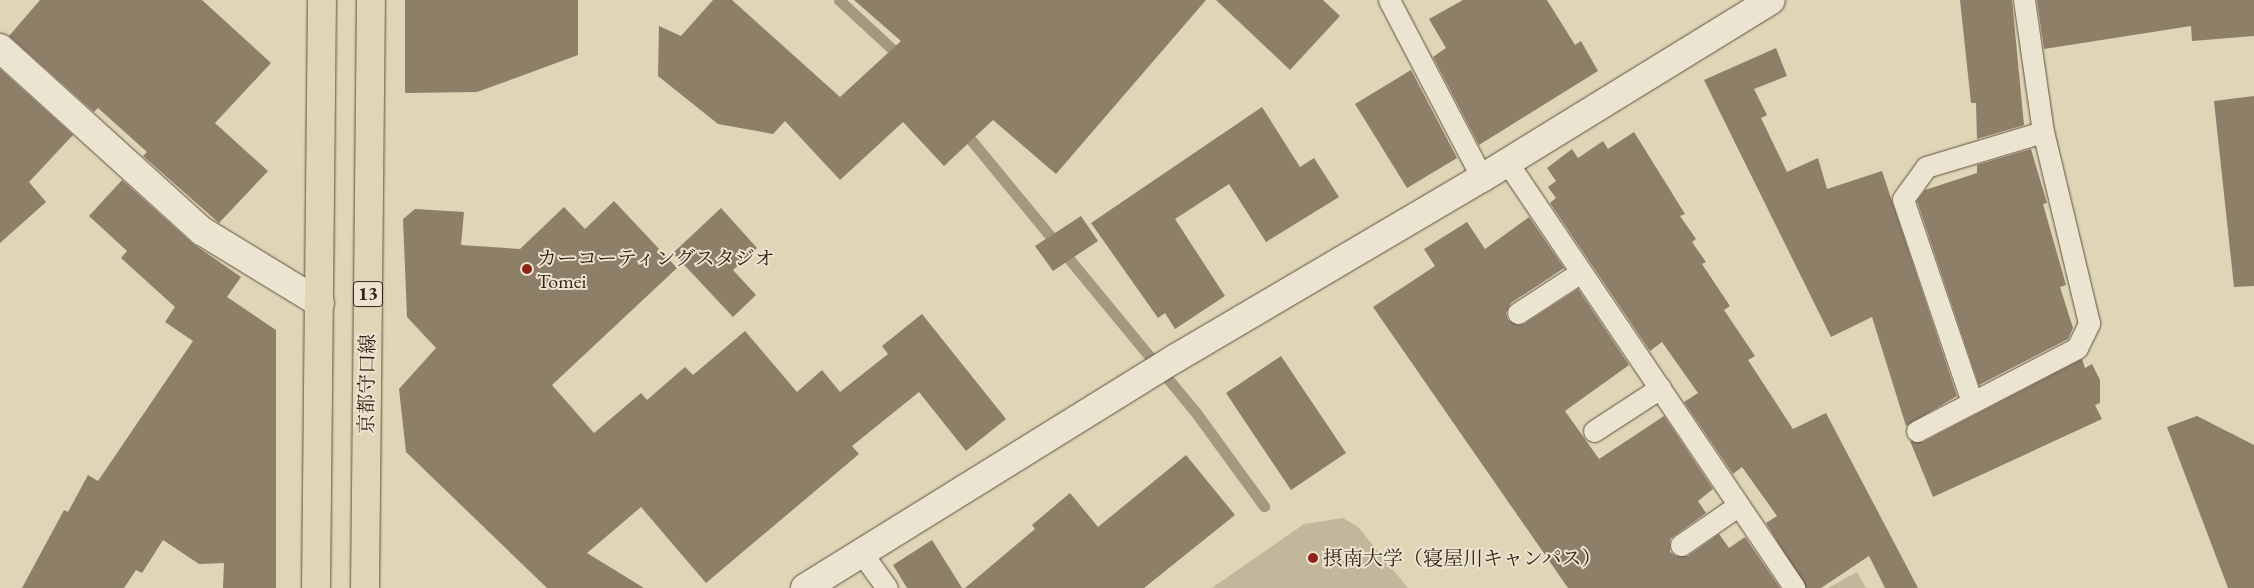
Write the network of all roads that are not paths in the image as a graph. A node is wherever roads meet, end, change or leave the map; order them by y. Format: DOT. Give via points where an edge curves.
graph roads {
  1 [pos="322,0"];
  2 [pos="371,0"];
  3 [pos="1389,0"];
  4 [pos="1771,0"];
  5 [pos="2024,0"];
  6 [pos="0,48"];
  7 [pos="2043,132"];
  8 [pos="1507,162"];
  9 [pos="1482,178"];
  10 [pos="1581,272"];
  11 [pos="320,302"];
  12 [pos="1518,313"];
  13 [pos="1660,388"];
  14 [pos="1972,402"];
  15 [pos="1594,431"];
  16 [pos="1917,431"];
  17 [pos="1739,506"];
  18 [pos="1681,545"];
  19 [pos="861,552"];
  20 [pos="1794,587"];
  21 [pos="316,588"];
  22 [pos="365,588"];
  23 [pos="805,588"];
  24 [pos="887,588"];
  1 -- 11 [label="main road"];
  2 -- 22 [label="main road, 京都守口線 / 13"];
  3 -- 9 [label="lane"];
  4 -- 8 [label="street"];
  5 -- 7 [label="lane"];
  6 -- 11 [label="street" via="202,231"];
  7 -- 14 [label="lane" via="2088,323 2077,348"];
  7 -- 14 [label="lane" via="1926,167 1903,198"];
  8 -- 9 [label="street"];
  8 -- 10 [label="lane"];
  9 -- 19 [label="street" via="1176,358"];
  10 -- 12 [label="lane"];
  10 -- 13 [label="lane"];
  11 -- 21 [label="main road"];
  13 -- 15 [label="lane"];
  13 -- 17 [label="lane"];
  14 -- 16 [label="lane"];
  17 -- 18 [label="lane"];
  17 -- 20 [label="lane"];
  19 -- 23 [label="street"];
  19 -- 24 [label="lane"];
}
